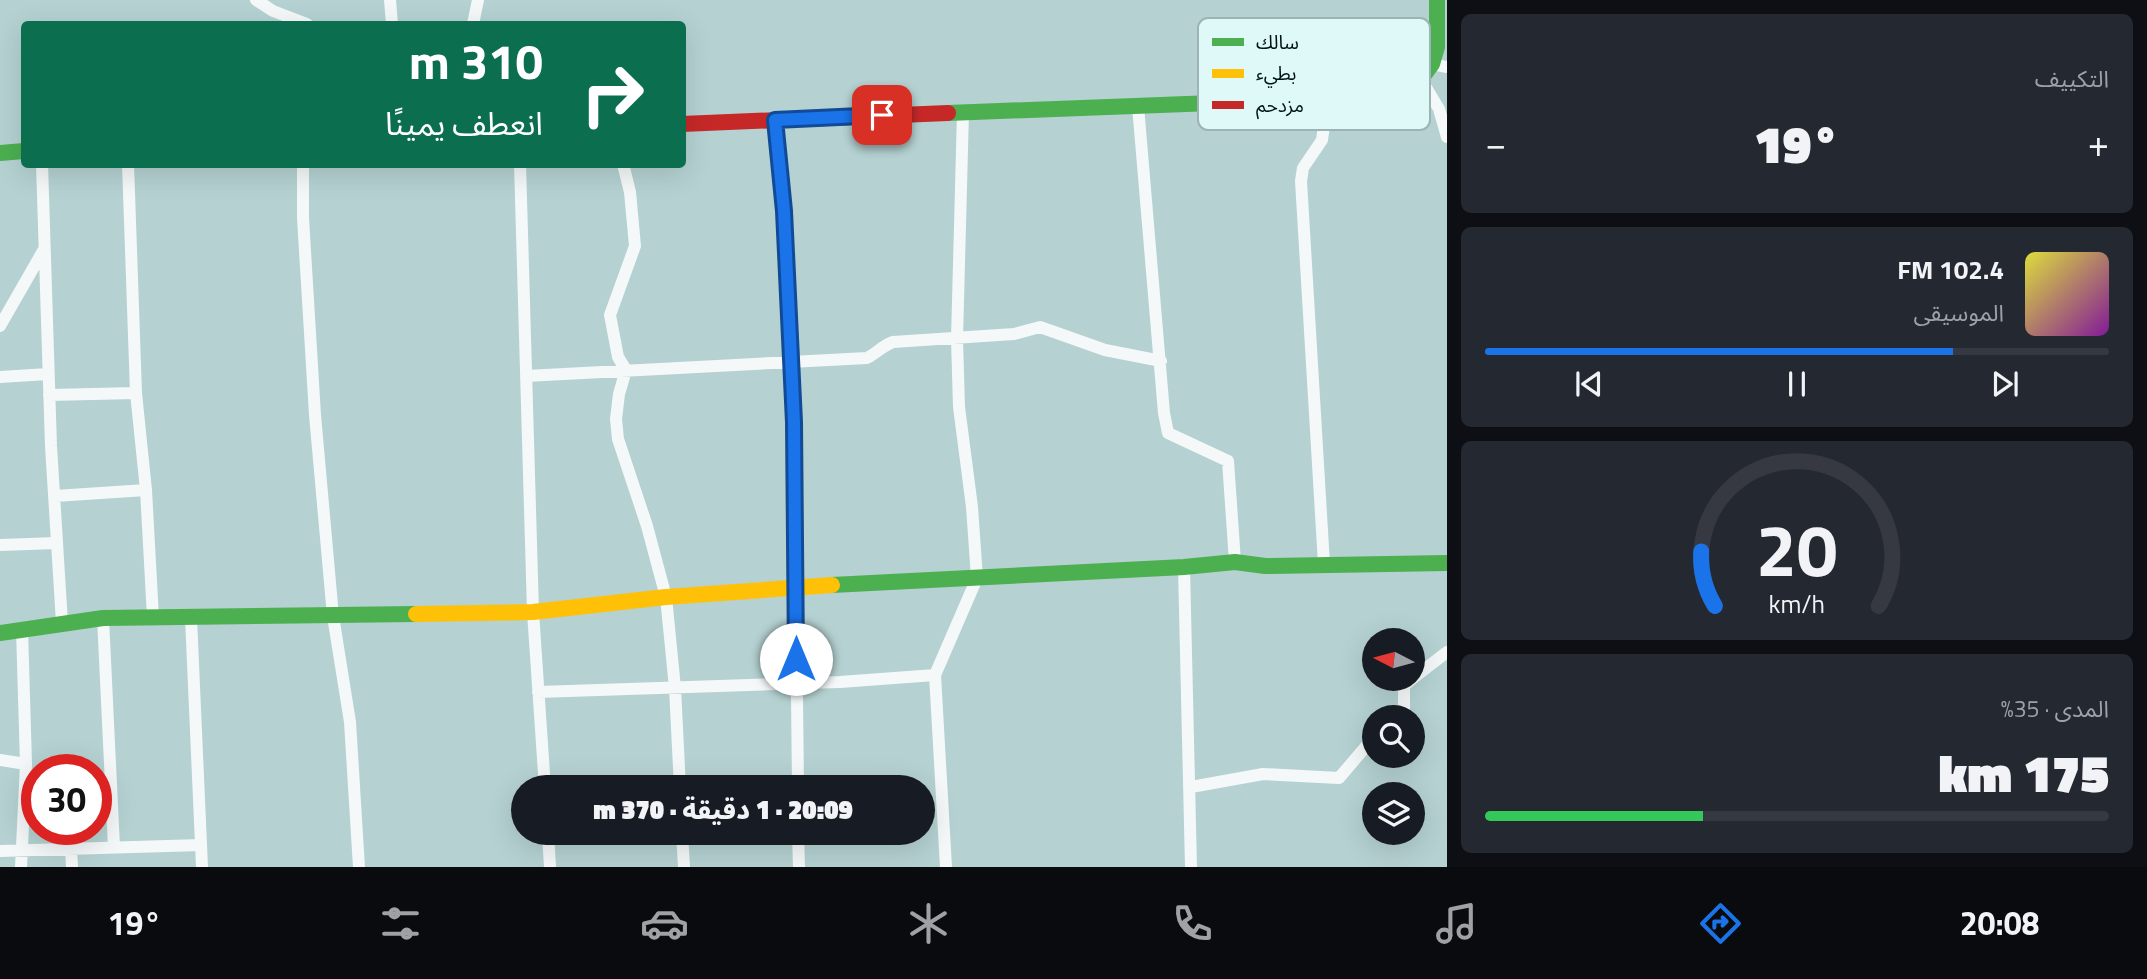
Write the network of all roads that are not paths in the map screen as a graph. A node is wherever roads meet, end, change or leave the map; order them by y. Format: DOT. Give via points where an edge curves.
graph roads {
  1 [pos="256,0"];
  2 [pos="390,0"];
  3 [pos="478,0"];
  4 [pos="1437,0"];
  5 [pos="299,21"];
  6 [pos="392,21"];
  7 [pos="473,21"];
  8 [pos="1440,66"];
  9 [pos="1430,93"];
  10 [pos="1198,103"];
  11 [pos="1139,106"];
  12 [pos="963,112"];
  13 [pos="775,120"];
  14 [pos="686,124"];
  15 [pos="1323,130"];
  16 [pos="1447,137"];
  17 [pos="21,152"];
  18 [pos="0,153"];
  19 [pos="42,168"];
  20 [pos="128,168"];
  21 [pos="303,168"];
  22 [pos="520,168"];
  23 [pos="624,168"];
  24 [pos="43,251"];
  25 [pos="0,326"];
  26 [pos="957,339"];
  27 [pos="1161,361"];
  28 [pos="792,362"];
  29 [pos="626,370"];
  30 [pos="48,374"];
  31 [pos="526,376"];
  32 [pos="0,377"];
  33 [pos="136,393"];
  34 [pos="49,395"];
  35 [pos="146,490"];
  36 [pos="55,496"];
  37 [pos="57,542"];
  38 [pos="0,545"];
  39 [pos="1235,562"];
  40 [pos="1447,563"];
  41 [pos="1324,564"];
  42 [pos="1184,567"];
  43 [pos="977,578"];
  44 [pos="795,587"];
  45 [pos="666,597"];
  46 [pos="533,612"];
  47 [pos="333,615"];
  48 [pos="153,617"];
  49 [pos="103,618"];
  50 [pos="191,618"];
  51 [pos="62,623"];
  52 [pos="22,629"];
  53 [pos="0,633"];
  54 [pos="1447,652"];
  55 [pos="1425,669"];
  56 [pos="935,675"];
  57 [pos="796,684"];
  58 [pos="675,688"];
  59 [pos="538,692"];
  60 [pos="1362,751"];
  61 [pos="26,754"];
  62 [pos="0,760"];
  63 [pos="21,763"];
  64 [pos="544,775"];
  65 [pos="679,775"];
  66 [pos="798,775"];
  67 [pos="1191,787"];
  68 [pos="21,845"];
  69 [pos="201,845"];
  70 [pos="549,845"];
  71 [pos="683,845"];
  72 [pos="798,845"];
  73 [pos="114,847"];
  74 [pos="71,848"];
  75 [pos="21,850"];
  76 [pos="0,851"];
  77 [pos="21,867"];
  78 [pos="72,867"];
  79 [pos="202,867"];
  80 [pos="359,867"];
  81 [pos="550,867"];
  82 [pos="684,867"];
  83 [pos="799,867"];
  84 [pos="946,867"];
  85 [pos="1191,867"];
  1 -- 5 [label="street"];
  2 -- 6 [label="street"];
  3 -- 7 [label="street"];
  4 -- 8 [label="street"];
  9 -- 16 [label="street"];
  10 -- 11 [label="street"];
  11 -- 12 [label="street"];
  11 -- 27 [label="street"];
  12 -- 13 [label="street"];
  12 -- 26 [label="street"];
  13 -- 14 [label="street"];
  13 -- 28 [label="street"];
  15 -- 41 [label="street" via="1301,181"];
  17 -- 18 [label="street"];
  19 -- 24 [label="street"];
  20 -- 33 [label="street"];
  21 -- 47 [label="street" via="315,415"];
  22 -- 31 [label="street"];
  23 -- 29 [label="street" via="635,246 610,315 618,356"];
  24 -- 25 [label="street"];
  24 -- 30 [label="street"];
  26 -- 27 [label="street" via="1040,327 1105,350"];
  26 -- 28 [label="street" via="893,342 867,358"];
  26 -- 43 [label="street" via="959,407"];
  27 -- 39 [label="street" via="1168,433 1228,461"];
  28 -- 29 [label="street"];
  28 -- 44 [label="street"];
  29 -- 31 [label="street"];
  29 -- 45 [label="street" via="616,419 618,439"];
  30 -- 32 [label="street"];
  30 -- 34 [label="street"];
  31 -- 46 [label="street"];
  33 -- 34 [label="street"];
  33 -- 35 [label="street"];
  34 -- 36 [label="street"];
  35 -- 36 [label="street"];
  35 -- 48 [label="street"];
  36 -- 37 [label="street"];
  37 -- 38 [label="street"];
  37 -- 51 [label="street"];
  39 -- 41 [label="street"];
  39 -- 42 [label="street"];
  40 -- 41 [label="street"];
  42 -- 43 [label="street"];
  42 -- 67 [label="street"];
  43 -- 44 [label="street"];
  43 -- 56 [label="street"];
  44 -- 45 [label="street"];
  44 -- 57 [label="street"];
  45 -- 46 [label="street"];
  45 -- 58 [label="street"];
  46 -- 47 [label="street"];
  46 -- 59 [label="street"];
  47 -- 50 [label="street"];
  47 -- 80 [label="street" via="350,722"];
  48 -- 49 [label="street"];
  48 -- 50 [label="street"];
  49 -- 51 [label="street"];
  49 -- 73 [label="street"];
  50 -- 69 [label="street"];
  51 -- 52 [label="street"];
  52 -- 53 [label="street"];
  52 -- 61 [label="street"];
  54 -- 55 [label="street"];
  56 -- 57 [label="street"];
  56 -- 84 [label="street"];
  57 -- 58 [label="street"];
  57 -- 66 [label="street"];
  58 -- 59 [label="street"];
  58 -- 65 [label="street"];
  59 -- 64 [label="street"];
  60 -- 67 [label="street" via="1339,778 1263,774"];
  62 -- 63 [label="street"];
  67 -- 85 [label="street"];
  68 -- 75 [label="street"];
  69 -- 73 [label="street"];
  69 -- 79 [label="street"];
  70 -- 81 [label="street"];
  71 -- 82 [label="street"];
  72 -- 83 [label="street"];
  73 -- 74 [label="street"];
  74 -- 75 [label="street"];
  74 -- 78 [label="street"];
  75 -- 76 [label="street"];
  75 -- 77 [label="street"];
}
